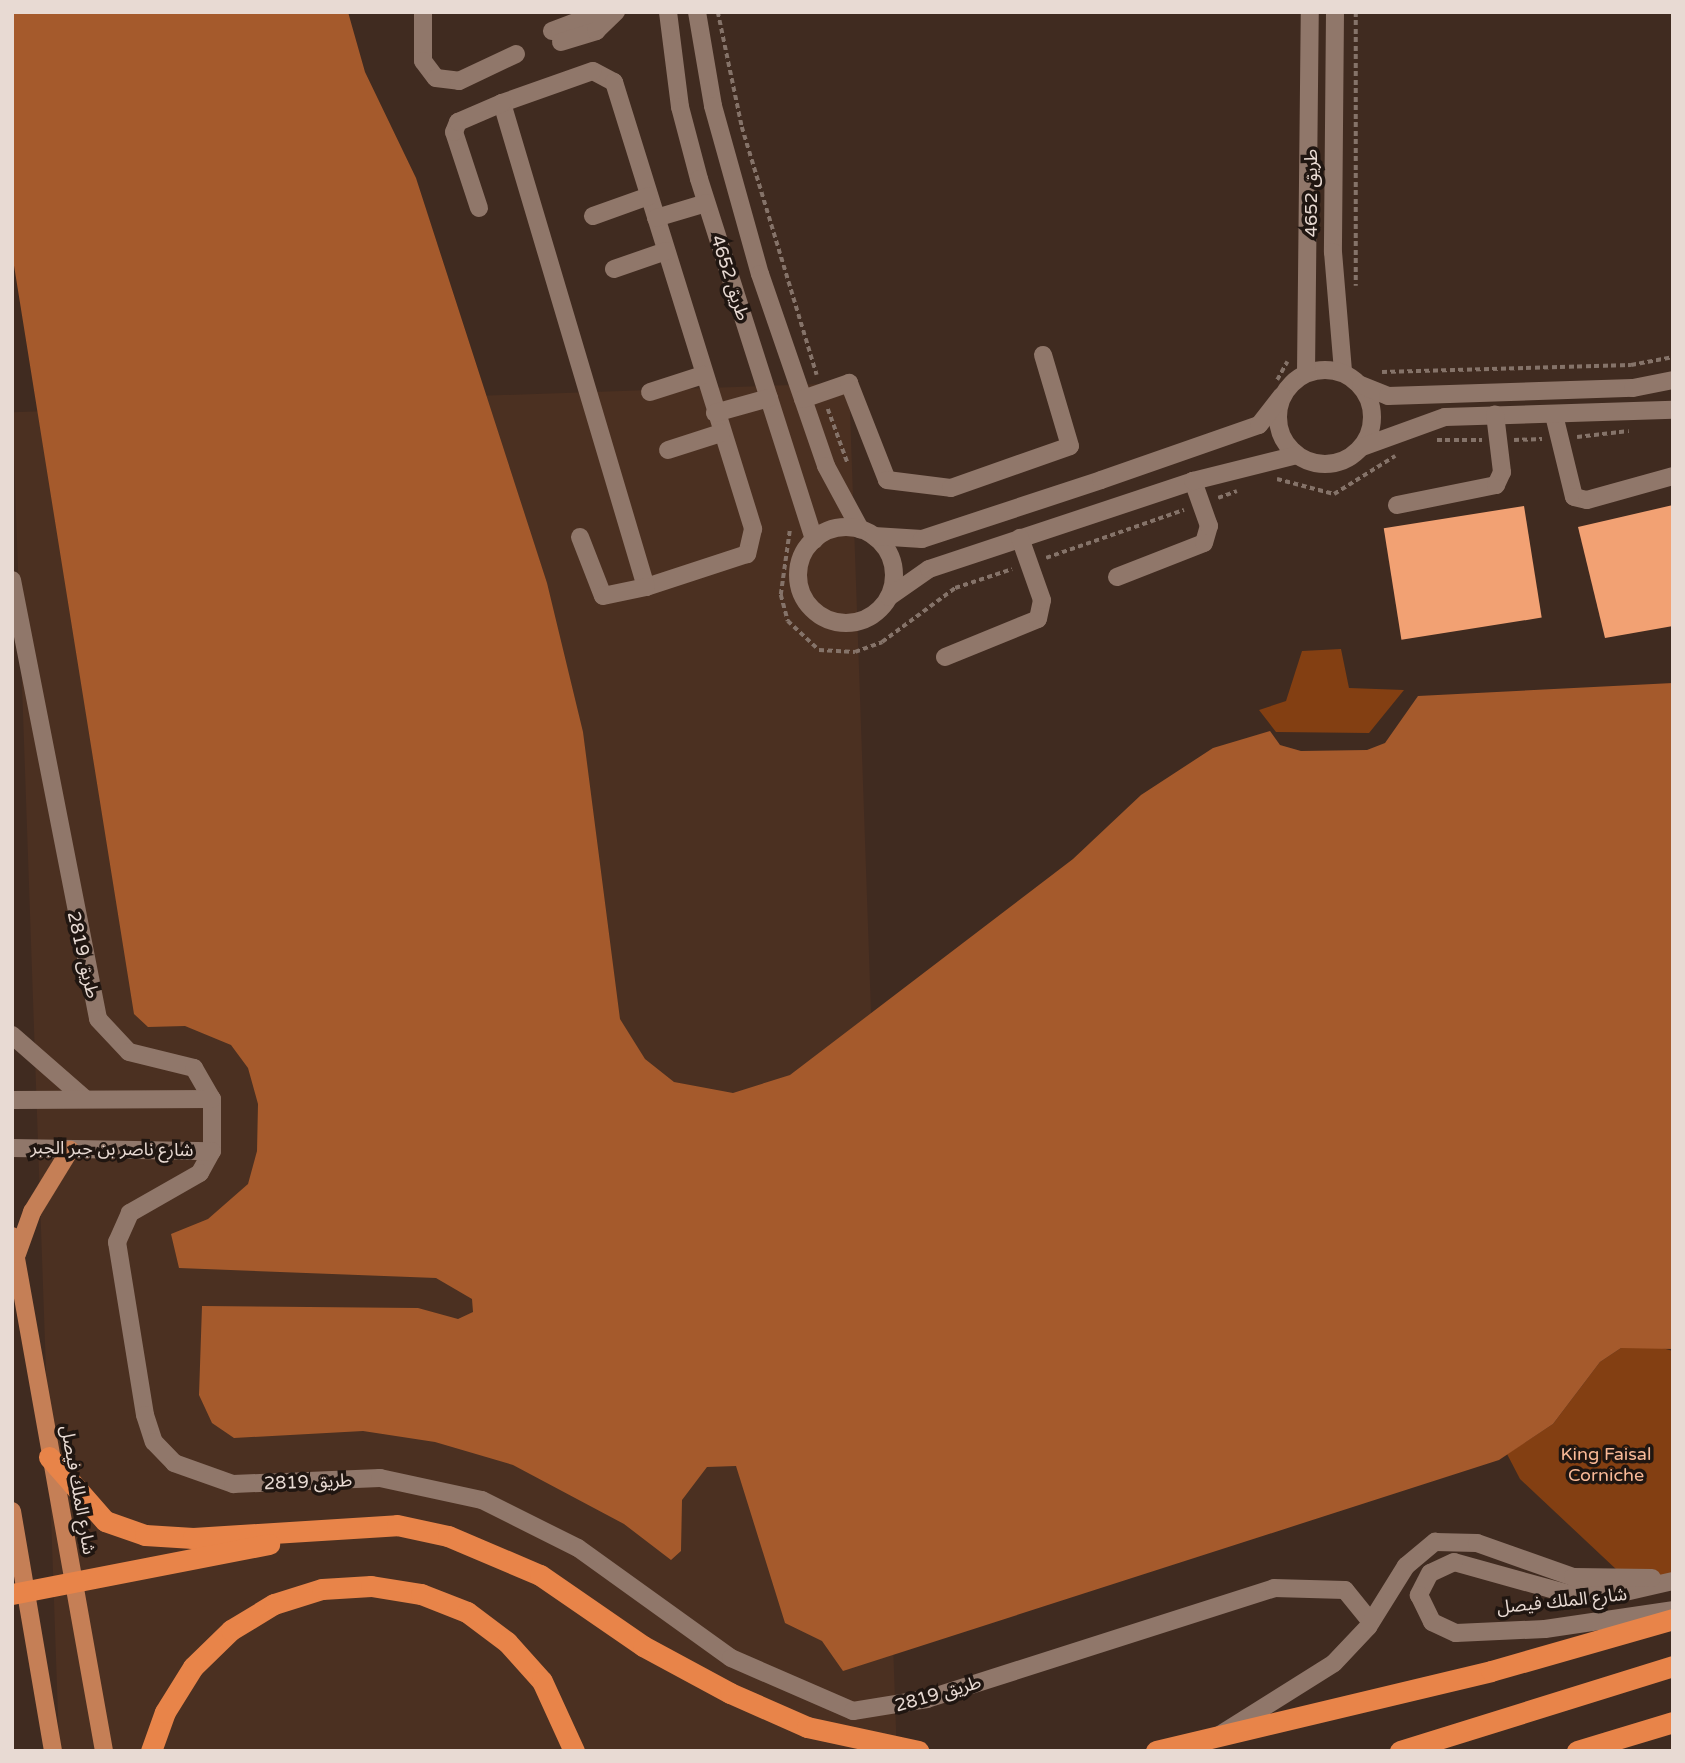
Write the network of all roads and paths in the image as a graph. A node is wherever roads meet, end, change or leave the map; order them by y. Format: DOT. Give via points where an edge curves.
graph roads {
  1 [pos="423,12"];
  2 [pos="602,12"];
  3 [pos="616,12"];
  4 [pos="668,12"];
  5 [pos="698,12"];
  6 [pos="718,12"];
  7 [pos="1310,12"];
  8 [pos="1335,12"];
  9 [pos="1356,12"];
  10 [pos="516,54"];
  11 [pos="502,103"];
  12 [pos="649,196"];
  13 [pos="706,203"];
  14 [pos="479,208"];
  15 [pos="593,215"];
  16 [pos="656,218"];
  17 [pos="666,251"];
  18 [pos="614,269"];
  19 [pos="1356,297"];
  20 [pos="1294,350"];
  21 [pos="1043,355"];
  22 [pos="1673,357"];
  23 [pos="1372,368"];
  24 [pos="1306,373"];
  25 [pos="1343,373"];
  26 [pos="703,375"];
  27 [pos="1673,380"];
  28 [pos="1361,385"];
  29 [pos="822,391"];
  30 [pos="650,392"];
  31 [pos="1275,394"];
  32 [pos="769,398"];
  33 [pos="803,399"];
  34 [pos="1673,410"];
  35 [pos="715,413"];
  36 [pos="1495,414"];
  37 [pos="1554,415"];
  38 [pos="721,433"];
  39 [pos="1362,447"];
  40 [pos="668,450"];
  41 [pos="1403,452"];
  42 [pos="1297,454"];
  43 [pos="850,469"];
  44 [pos="1673,476"];
  45 [pos="1271,479"];
  46 [pos="1193,481"];
  47 [pos="1248,486"];
  48 [pos="1241,489"];
  49 [pos="1396,505"];
  50 [pos="867,533"];
  51 [pos="580,537"];
  52 [pos="1020,538"];
  53 [pos="814,540"];
  54 [pos="1117,577"];
  55 [pos="12,580"];
  56 [pos="646,587"];
  57 [pos="889,597"];
  58 [pos="945,657"];
  59 [pos="12,1035"];
  60 [pos="85,1099"];
  61 [pos="212,1099"];
  62 [pos="12,1100"];
  63 [pos="12,1148"];
  64 [pos="70,1150"];
  65 [pos="212,1151"];
  66 [pos="12,1236"];
  67 [pos="16,1257"];
  68 [pos="49,1457"];
  69 [pos="12,1511"];
  70 [pos="340,1529"];
  71 [pos="1673,1579"];
  72 [pos="72,1587"];
  73 [pos="19,1593"];
  74 [pos="1673,1610"];
  75 [pos="1673,1619"];
  76 [pos="1371,1622"];
  77 [pos="1673,1666"];
  78 [pos="1673,1721"];
  79 [pos="1216,1739"];
  80 [pos="53,1751"];
  81 [pos="104,1751"];
  82 [pos="151,1751"];
  83 [pos="574,1751"];
  84 [pos="918,1751"];
  85 [pos="1156,1751"];
  86 [pos="1400,1751"];
  87 [pos="1577,1751"];
  1 -- 10 [label="street" via="423,61 436,78 459,80"];
  2 -- 3 [label="street" via="557,36 596,31"];
  4 -- 13 [label="street, طريق 4652" via="680,107"];
  5 -- 33 [label="street, طريق 4652" via="716,119"];
  6 -- 29 [label="path" via="742,127"];
  7 -- 24 [label="street, طريق 4652"];
  8 -- 25 [label="street, طريق 4652" via="1332,252"];
  9 -- 19 [label="path"];
  11 -- 12 [label="street" via="593,71 606,74"];
  11 -- 14 [label="street" via="458,122 454,131"];
  11 -- 56 [label="street"];
  12 -- 15 [label="street"];
  12 -- 16 [label="street"];
  13 -- 16 [label="street"];
  13 -- 32 [label="street, طريق 4652"];
  16 -- 17 [label="street"];
  17 -- 18 [label="street"];
  17 -- 26 [label="street"];
  20 -- 31 [label="path"];
  21 -- 29 [label="street" via="1070,446 951,488 887,480 853,387 844,383"];
  22 -- 23 [label="path" via="1592,366 1392,373"];
  24 -- 25 [label="street"];
  24 -- 31 [label="street"];
  25 -- 28 [label="street"];
  26 -- 30 [label="street"];
  26 -- 35 [label="street"];
  27 -- 28 [label="street" via="1633,388 1388,396"];
  28 -- 39 [label="street" via="1373,416"];
  29 -- 33 [label="street"];
  29 -- 43 [label="path"];
  31 -- 42 [label="street" via="1279,428"];
  31 -- 50 [label="street" via="1259,425 1101,480 922,539"];
  32 -- 35 [label="street"];
  32 -- 53 [label="street, طريق 4652"];
  33 -- 50 [label="street, طريق 4652" via="826,466"];
  34 -- 37 [label="street"];
  35 -- 38 [label="street"];
  36 -- 37 [label="street"];
  36 -- 39 [label="street" via="1423,421"];
  36 -- 49 [label="street" via="1502,472 1496,485"];
  37 -- 44 [label="street" via="1574,497 1587,500"];
  38 -- 40 [label="street"];
  38 -- 56 [label="street" via="753,530 751,547 747,554"];
  39 -- 42 [label="street" via="1324,464"];
  41 -- 45 [label="path" via="1334,494"];
  42 -- 46 [label="street"];
  46 -- 52 [label="street"];
  46 -- 54 [label="street" via="1209,526 1203,543"];
  47 -- 48 [label="path"];
  50 -- 53 [label="street" via="828,531"];
  50 -- 57 [label="street" via="892,562"];
  51 -- 56 [label="street" via="603,596"];
  52 -- 57 [label="street" via="929,569"];
  52 -- 58 [label="street" via="1042,600 1038,619"];
  53 -- 57 [label="street" via="797,572 812,610 826,619 854,622 878,611"];
  55 -- 61 [label="street, طريق 2819" via="97,1019 129,1052 194,1068"];
  59 -- 60 [label="street"];
  60 -- 61 [label="street"];
  60 -- 62 [label="street"];
  61 -- 65 [label="street"];
  63 -- 64 [label="street, شارع ناصر بن جبر الجبر"];
  64 -- 65 [label="street, شارع ناصر بن جبر الجبر"];
  64 -- 67 [label="main road" via="32,1212"];
  65 -- 76 [label="street, طريق 2819" via="200,1173 130,1213 117,1242 154,1442 198,1476 272,1485 380,1479 482,1500 578,1548 731,1658 852,1711 927,1699 1274,1588 1345,1590"];
  66 -- 67 [label="main road, شارع الملك فيصل"];
  67 -- 68 [label="main road, شارع الملك فيصل"];
  68 -- 70 [label="highway" via="105,1521 145,1535"];
  68 -- 72 [label="main road, شارع الملك فيصل"];
  69 -- 73 [label="main road"];
  70 -- 72 [label="highway"];
  70 -- 84 [label="highway" via="397,1525 448,1536 540,1575 643,1646 730,1693 807,1727"];
  71 -- 74 [label="street, شارع الملك فيصل" via="1616,1594 1569,1594 1454,1562 1430,1573 1419,1595 1432,1622 1456,1633 1545,1629"];
  71 -- 76 [label="street, شارع الملك فيصل" via="1573,1577 1477,1543 1435,1542 1406,1566"];
  72 -- 73 [label="highway"];
  72 -- 81 [label="main road, شارع الملك فيصل"];
  73 -- 80 [label="main road"];
  75 -- 79 [label="highway"];
  76 -- 79 [label="street, شارع الملك فيصل" via="1312,1680"];
  77 -- 86 [label="highway"];
  78 -- 87 [label="highway"];
  79 -- 85 [label="highway"];
  82 -- 83 [label="highway" via="164,1712 193,1667 231,1630 286,1601 322,1589 371,1586 421,1594 467,1612 507,1642 542,1681"];
}
